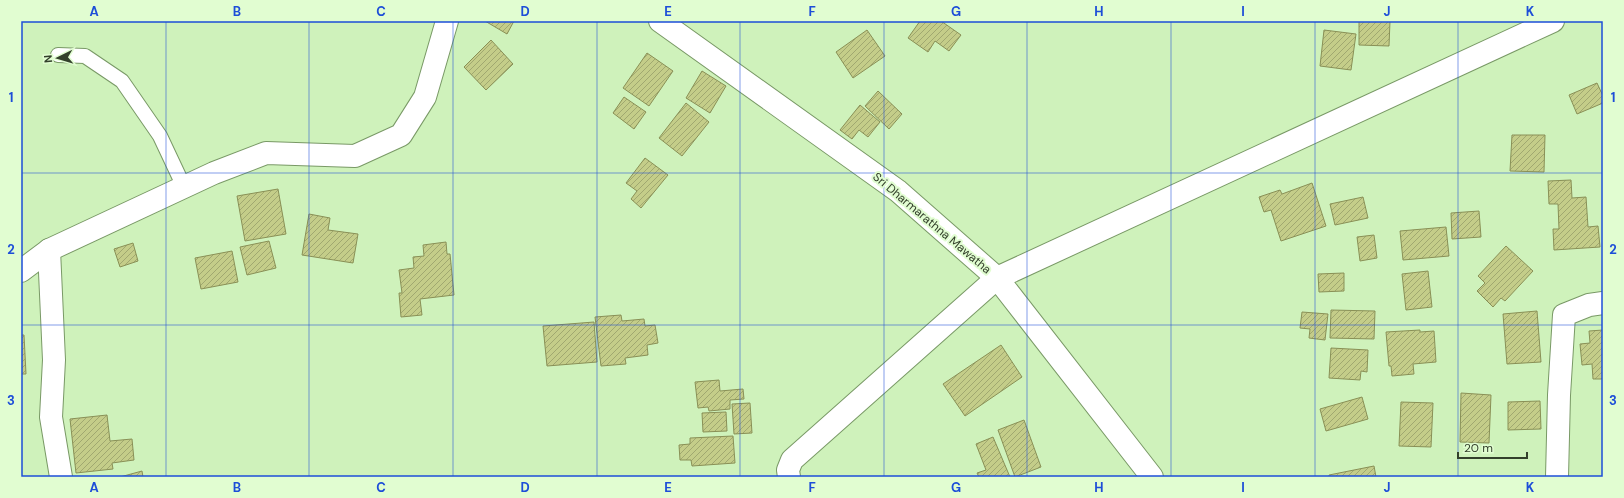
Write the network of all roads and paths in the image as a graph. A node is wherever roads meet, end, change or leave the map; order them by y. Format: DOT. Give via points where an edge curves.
graph roads {
  1 [pos="447,21"];
  2 [pos="660,21"];
  3 [pos="1553,21"];
  4 [pos="58,55"];
  5 [pos="184,187"];
  6 [pos="49,250"];
  7 [pos="21,271"];
  8 [pos="997,278"];
  9 [pos="1603,304"];
  10 [pos="61,477"];
  11 [pos="789,477"];
  12 [pos="1152,477"];
  13 [pos="1557,477"];
  1 -- 5 [label="street" via="425,97 401,135 355,156 266,153"];
  2 -- 8 [label="street, Sri Dharmarathna Mawatha" via="898,191"];
  3 -- 8 [label="street"];
  4 -- 5 [label="lane" via="85,56 122,81 160,136"];
  5 -- 6 [label="street"];
  6 -- 7 [label="street"];
  6 -- 10 [label="street" via="54,360 51,417"];
  8 -- 11 [label="street" via="792,460 788,470"];
  8 -- 12 [label="street, Sri Dharmarathna Mawatha"];
  9 -- 13 [label="street" via="1589,305 1564,315"];
}
